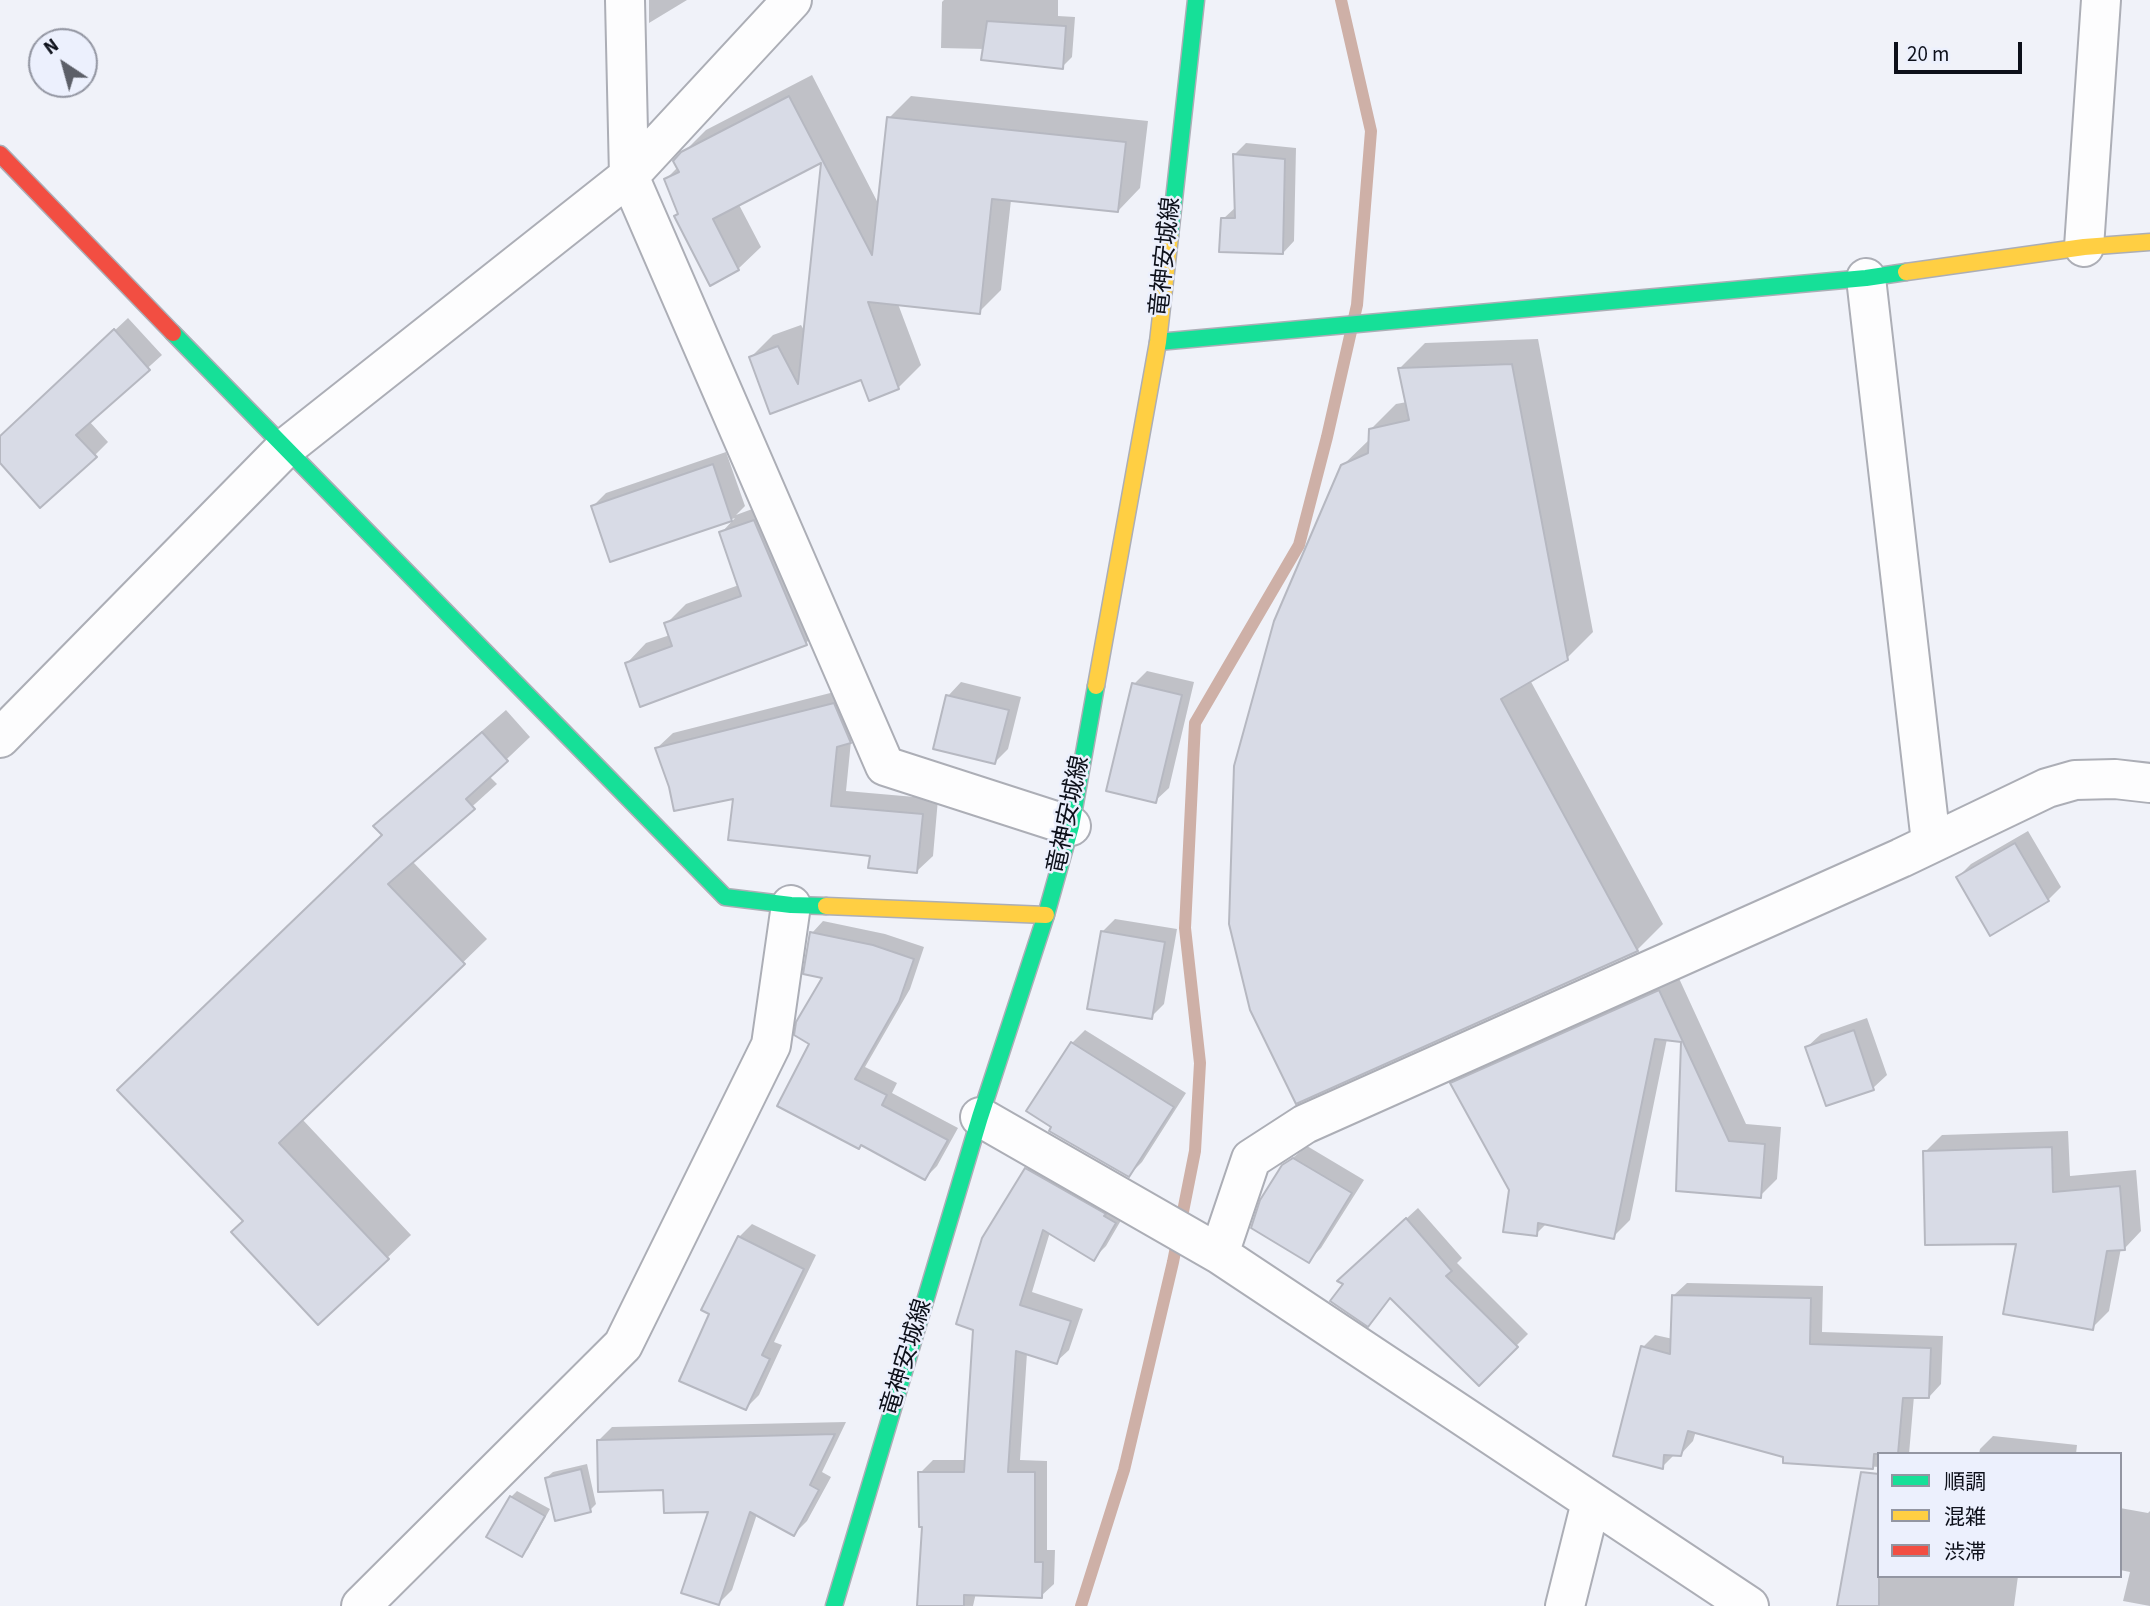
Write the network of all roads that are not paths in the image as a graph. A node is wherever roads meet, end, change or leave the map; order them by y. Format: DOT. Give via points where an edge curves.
graph roads {
  1 [pos="625,0"];
  2 [pos="792,0"];
  3 [pos="1196,0"];
  4 [pos="2101,0"];
  5 [pos="0,154"];
  6 [pos="629,176"];
  7 [pos="2150,242"];
  8 [pos="2084,247"];
  9 [pos="1866,278"];
  10 [pos="1158,342"];
  11 [pos="284,449"];
  12 [pos="0,738"];
  13 [pos="2150,783"];
  14 [pos="1071,826"];
  15 [pos="1931,842"];
  16 [pos="791,905"];
  17 [pos="1046,915"];
  18 [pos="980,1118"];
  19 [pos="1219,1254"];
  20 [pos="1591,1502"];
  21 [pos="361,1606"];
  22 [pos="834,1606"];
  23 [pos="1565,1606"];
  24 [pos="1749,1606"];
  1 -- 6 [label="street"];
  2 -- 6 [label="street"];
  3 -- 10 [label="street, 竜神安城線"];
  4 -- 8 [label="street"];
  5 -- 11 [label="street"];
  6 -- 11 [label="street"];
  6 -- 14 [label="street" via="885,766"];
  7 -- 8 [label="street"];
  8 -- 9 [label="street"];
  9 -- 10 [label="street"];
  9 -- 15 [label="street"];
  10 -- 14 [label="street, 竜神安城線"];
  11 -- 12 [label="street"];
  11 -- 16 [label="street" via="725,897"];
  13 -- 15 [label="street" via="2075,780 2047,788"];
  14 -- 17 [label="street, 竜神安城線"];
  15 -- 19 [label="street" via="1305,1124 1251,1159"];
  16 -- 17 [label="street"];
  16 -- 21 [label="street" via="771,1045 623,1345"];
  17 -- 18 [label="street, 竜神安城線"];
  18 -- 19 [label="street"];
  18 -- 22 [label="street, 竜神安城線"];
  19 -- 20 [label="street"];
  20 -- 23 [label="street"];
  20 -- 24 [label="street"];
}
